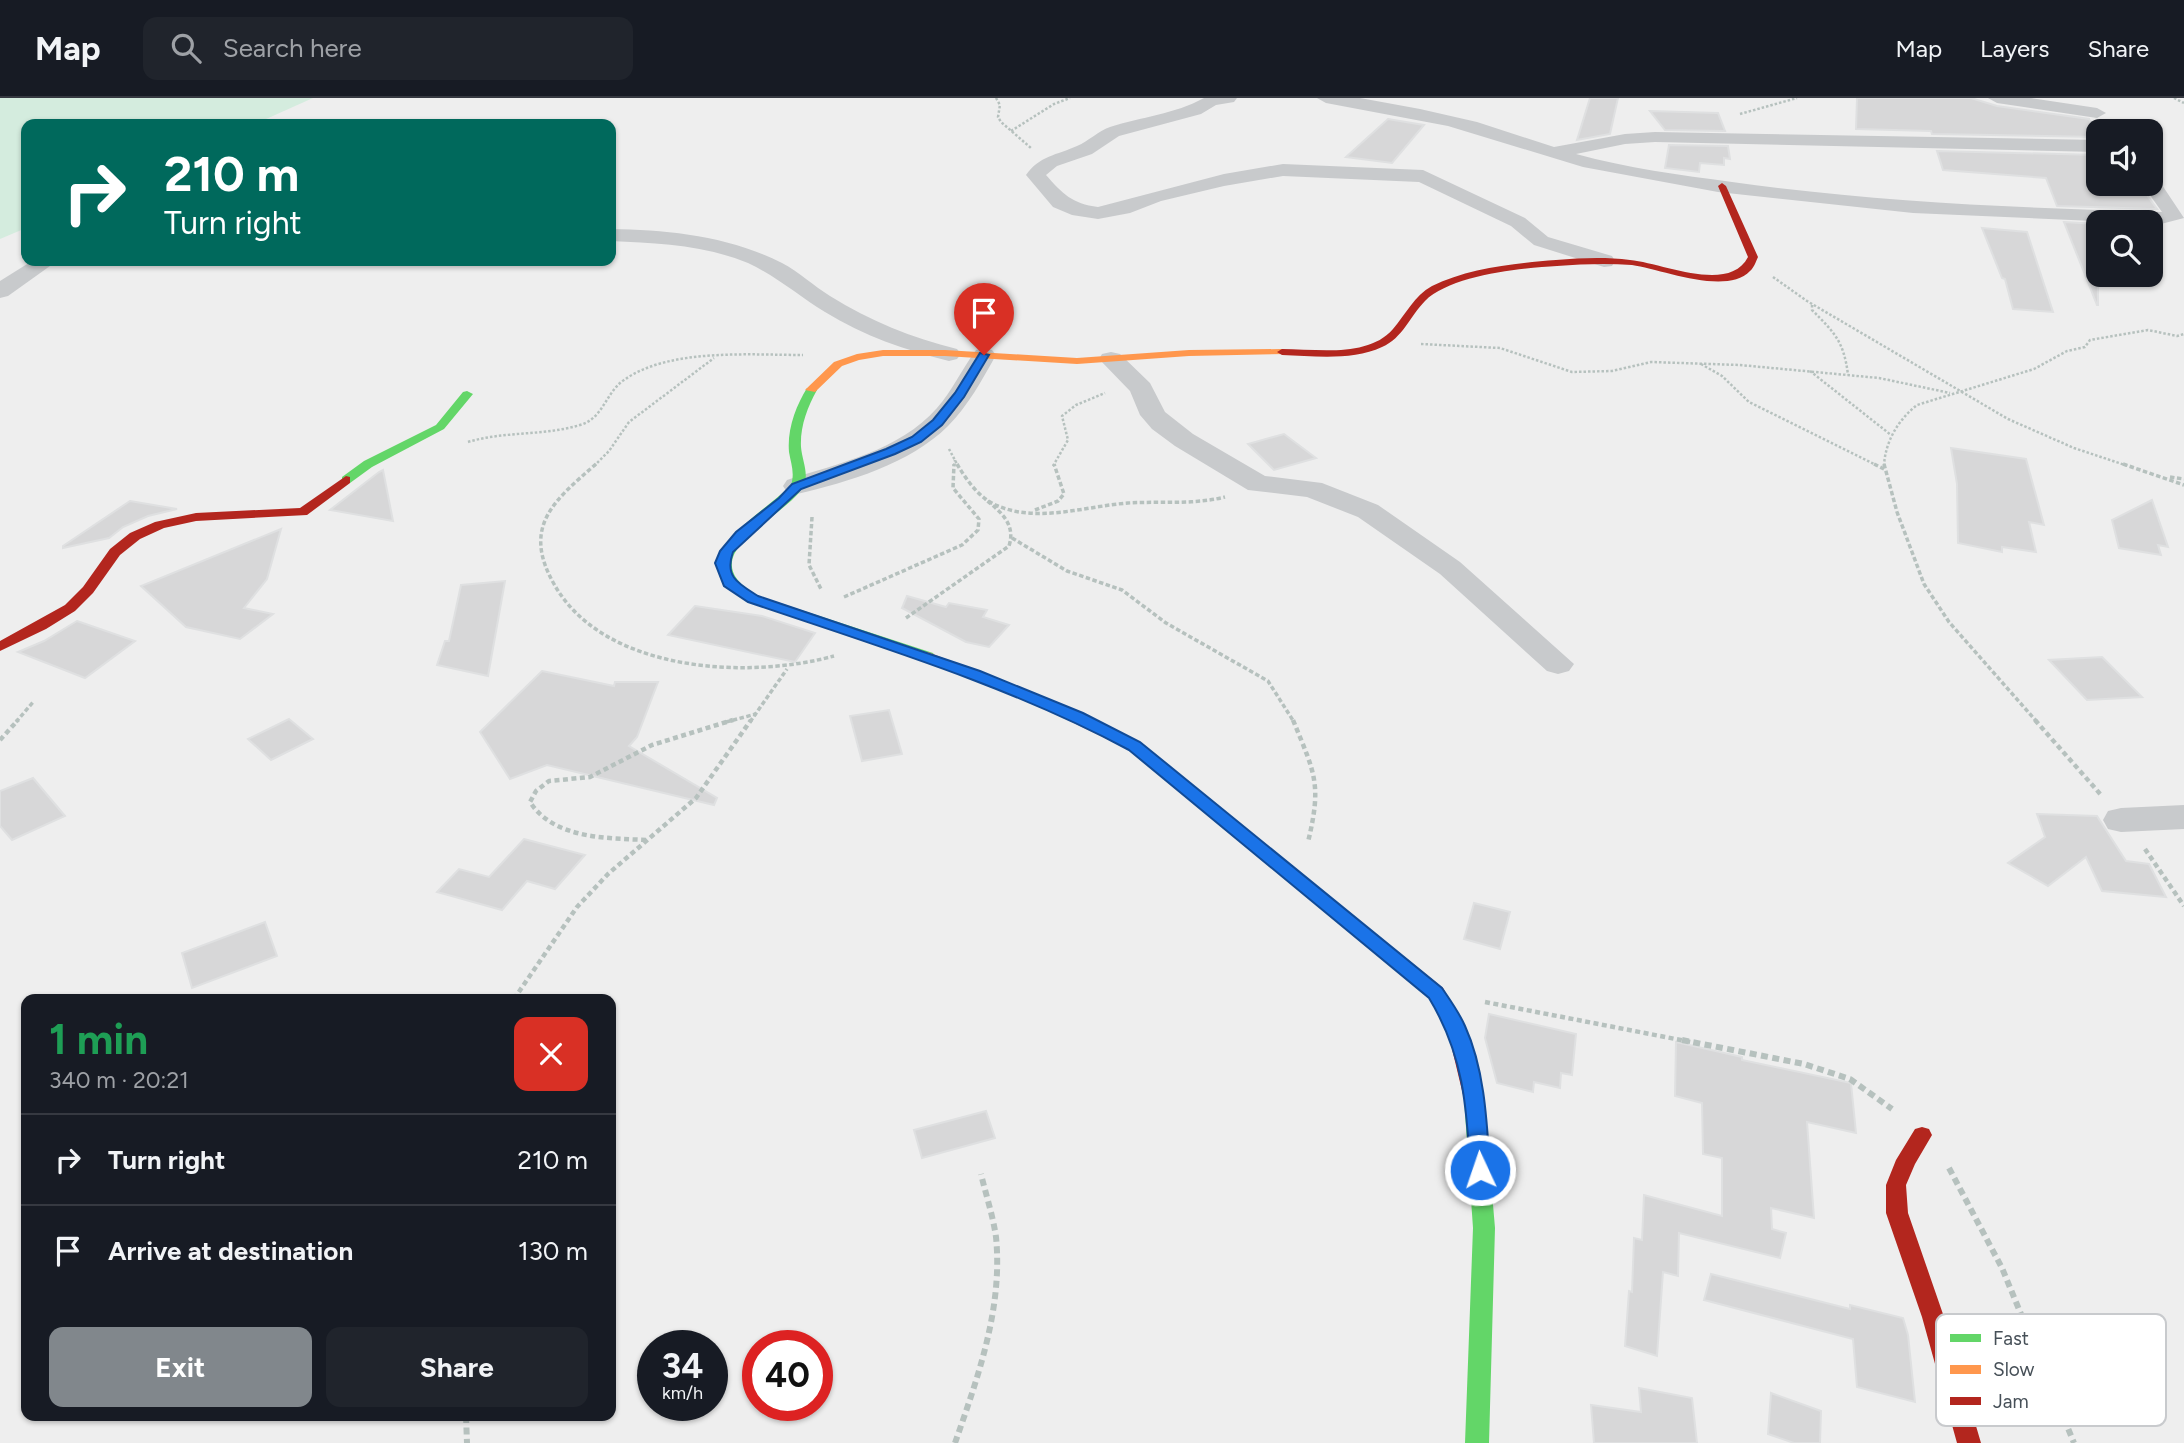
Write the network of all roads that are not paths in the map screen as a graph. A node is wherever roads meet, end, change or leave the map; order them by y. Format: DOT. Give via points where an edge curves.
graph roads {
  1 [pos="1228,98"];
  2 [pos="1326,98"];
  3 [pos="1997,98"];
  4 [pos="2100,106"];
  5 [pos="2086,146"];
  6 [pos="1547,153"];
  7 [pos="1722,186"];
  8 [pos="2161,196"];
  9 [pos="2178,218"];
  10 [pos="616,235"];
  11 [pos="1604,261"];
  12 [pos="38,266"];
  13 [pos="0,291"];
  14 [pos="949,354"];
  15 [pos="984,355"];
  16 [pos="1111,359"];
  17 [pos="467,394"];
  18 [pos="807,483"];
  19 [pos="0,647"];
  20 [pos="1558,664"];
  21 [pos="2184,817"];
  22 [pos="2121,820"];
  23 [pos="1922,1135"];
  24 [pos="1936,1326"];
  25 [pos="1964,1426"];
  26 [pos="1477,1443"];
  27 [pos="1969,1443"];
  1 -- 11 [label="street" via="1119,129 1050,162 1036,175 1067,207 1089,213 1283,170 1423,176 1518,222 1541,241"];
  2 -- 6 [label="street" via="1452,121"];
  3 -- 4 [label="street"];
  5 -- 6 [label="street" via="1655,137"];
  6 -- 7 [label="street"];
  7 -- 9 [label="street" via="1911,207"];
  7 -- 11 [label="street" via="1752,252 1753,262 1737,275 1718,278"];
  8 -- 9 [label="street"];
  10 -- 14 [label="street" via="721,247 774,267 884,334"];
  11 -- 16 [label="street" via="1548,264 1431,290 1378,346"];
  12 -- 13 [label="street"];
  14 -- 15 [label="street"];
  14 -- 18 [label="street" via="854,358 827,374 802,404 795,447"];
  15 -- 16 [label="street" via="1059,361"];
  15 -- 18 [label="street" via="960,395 916,439"];
  16 -- 20 [label="street" via="1132,378 1161,424 1258,484 1312,489 1368,511 1450,568"];
  17 -- 19 [label="street" via="440,427 368,464 303,512 178,520 125,541 79,600"];
  18 -- 26 [label="street" via="727,551 722,563 729,583 753,599 1022,692 1134,746 1436,993 1456,1027 1477,1119 1484,1228"];
  21 -- 22 [label="street"];
  23 -- 24 [label="street" via="1896,1185 1898,1213"];
  25 -- 27 [label="street"];
}
